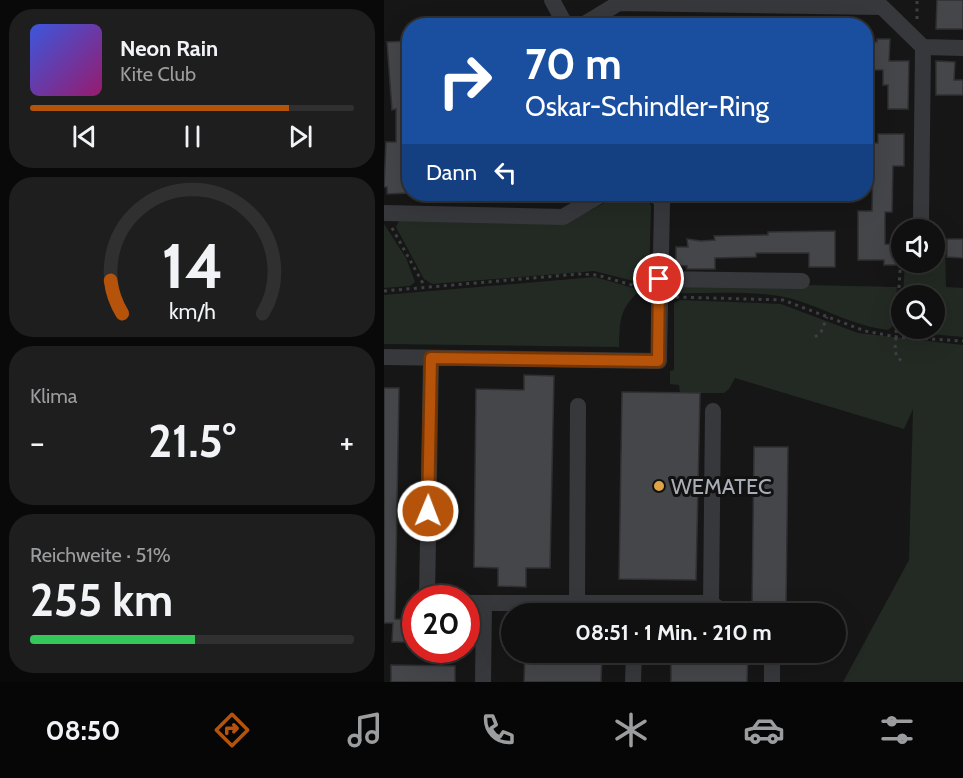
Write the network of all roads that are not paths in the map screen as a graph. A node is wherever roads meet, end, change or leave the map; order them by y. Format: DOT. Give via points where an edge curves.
graph roads {
  1 [pos="552,0"];
  2 [pos="562,18"];
  3 [pos="594,18"];
  4 [pos="923,47"];
  5 [pos="963,48"];
  6 [pos="590,201"];
  7 [pos="661,201"];
  8 [pos="387,218"];
  9 [pos="921,219"];
  10 [pos="659,279"];
  11 [pos="802,281"];
  12 [pos="384,357"];
  13 [pos="431,358"];
  14 [pos="578,406"];
  15 [pos="713,411"];
  16 [pos="427,585"];
  17 [pos="480,603"];
  18 [pos="484,603"];
  19 [pos="501,603"];
  20 [pos="577,603"];
  21 [pos="711,603"];
  22 [pos="634,663"];
  23 [pos="772,663"];
  24 [pos="483,682"];
  25 [pos="633,682"];
  26 [pos="772,682"];
  1 -- 2 [label="street"];
  3 -- 4 [label="street" via="618,3 882,8"];
  4 -- 5 [label="street"];
  4 -- 9 [label="street"];
  6 -- 8 [label="street" via="563,217"];
  7 -- 10 [label="street"];
  10 -- 11 [label="street"];
  10 -- 13 [label="street" via="658,361"];
  12 -- 13 [label="street"];
  13 -- 16 [label="street"];
  14 -- 20 [label="street"];
  15 -- 21 [label="street"];
  17 -- 18 [label="street"];
  18 -- 19 [label="street"];
  18 -- 24 [label="street"];
  22 -- 25 [label="street"];
  23 -- 26 [label="street"];
}
